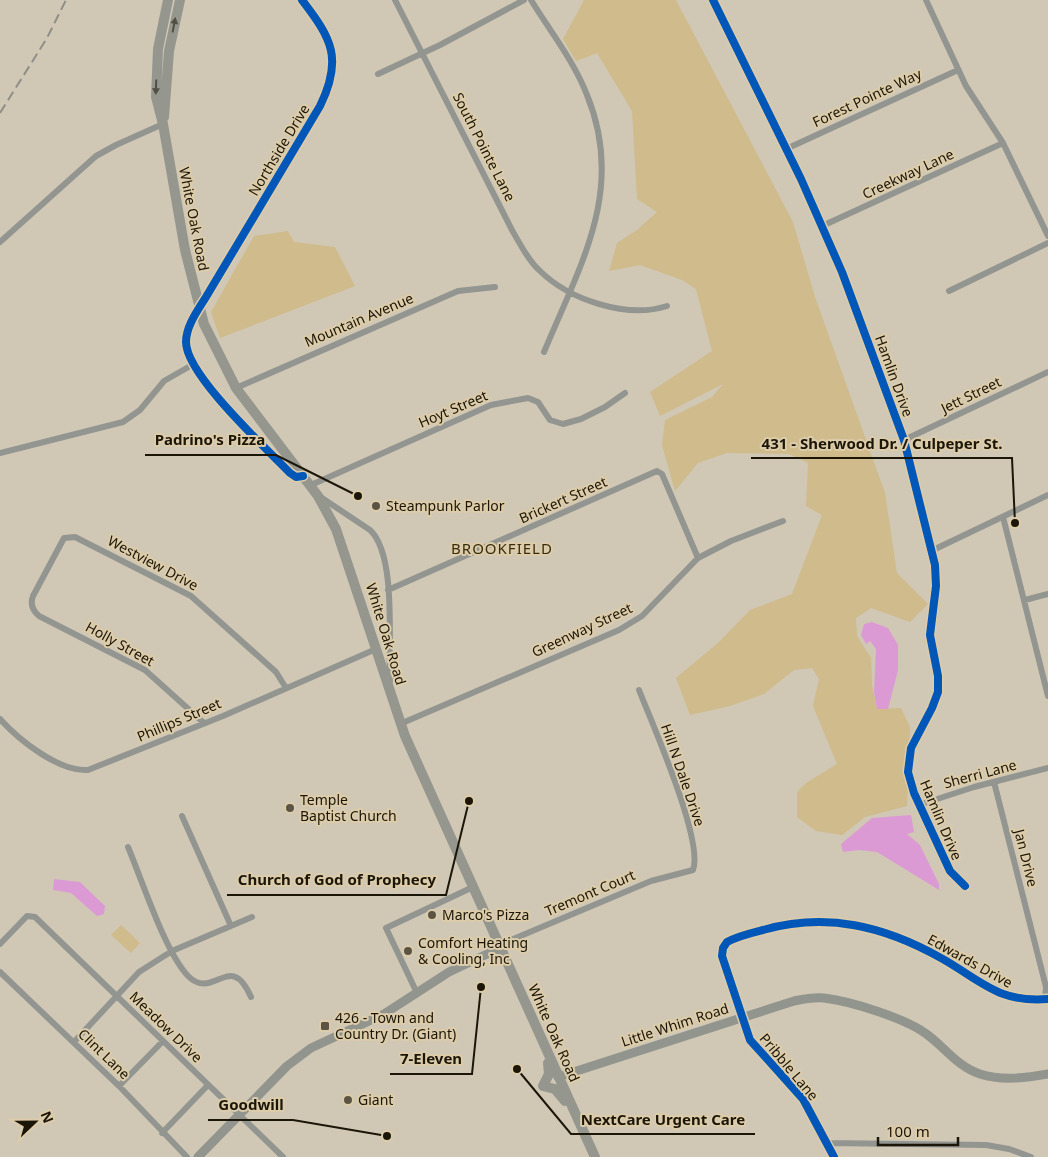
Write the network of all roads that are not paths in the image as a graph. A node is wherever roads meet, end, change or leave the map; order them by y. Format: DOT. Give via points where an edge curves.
graph roads {
  1 [pos="168,0"];
  2 [pos="180,0"];
  3 [pos="302,0"];
  4 [pos="395,0"];
  5 [pos="524,0"];
  6 [pos="531,0"];
  7 [pos="713,0"];
  8 [pos="926,0"];
  9 [pos="422,54"];
  10 [pos="958,70"];
  11 [pos="378,74"];
  12 [pos="163,124"];
  13 [pos="1002,143"];
  14 [pos="786,149"];
  15 [pos="822,226"];
  16 [pos="1048,236"];
  17 [pos="0,242"];
  18 [pos="1048,243"];
  19 [pos="495,287"];
  20 [pos="569,290"];
  21 [pos="949,291"];
  22 [pos="667,306"];
  23 [pos="199,308"];
  24 [pos="544,352"];
  25 [pos="192,365"];
  26 [pos="1048,372"];
  27 [pos="236,388"];
  28 [pos="625,393"];
  29 [pos="904,440"];
  30 [pos="0,453"];
  31 [pos="303,476"];
  32 [pos="310,485"];
  33 [pos="1048,495"];
  34 [pos="318,496"];
  35 [pos="1003,517"];
  36 [pos="783,521"];
  37 [pos="931,551"];
  38 [pos="698,558"];
  39 [pos="36,590"];
  40 [pos="388,590"];
  41 [pos="1048,594"];
  42 [pos="1025,600"];
  43 [pos="376,649"];
  44 [pos="1045,670"];
  45 [pos="286,688"];
  46 [pos="639,690"];
  47 [pos="1048,696"];
  48 [pos="394,706"];
  49 [pos="0,719"];
  50 [pos="204,723"];
  51 [pos="400,724"];
  52 [pos="1048,768"];
  53 [pos="994,782"];
  54 [pos="920,805"];
  55 [pos="182,816"];
  56 [pos="128,847"];
  57 [pos="693,870"];
  58 [pos="965,886"];
  59 [pos="473,887"];
  60 [pos="252,917"];
  61 [pos="231,926"];
  62 [pos="0,944"];
  63 [pos="500,947"];
  64 [pos="172,951"];
  65 [pos="0,972"];
  66 [pos="417,993"];
  67 [pos="117,996"];
  68 [pos="251,997"];
  69 [pos="1047,1000"];
  70 [pos="741,1019"];
  71 [pos="541,1040"];
  72 [pos="162,1041"];
  73 [pos="74,1042"];
  74 [pos="1048,1074"];
  75 [pos="558,1077"];
  76 [pos="208,1085"];
  77 [pos="119,1086"];
  78 [pos="574,1111"];
  79 [pos="240,1115"];
  80 [pos="162,1133"];
  81 [pos="827,1143"];
  82 [pos="187,1157"];
  83 [pos="198,1157"];
  84 [pos="284,1157"];
  85 [pos="595,1157"];
  86 [pos="834,1157"];
  87 [pos="1031,1157"];
  1 -- 12 [label="main road, White Oak Road, one-way" via="158,49 156,97"];
  12 -- 2 [label="main road, White Oak Road, one-way" via="169,51"];
  3 -- 23 [label="street, Northside Drive" via="331,45 333,66 329,85 320,106"];
  4 -- 9 [label="street, South Pointe Lane"];
  5 -- 9 [label="street"];
  6 -- 20 [label="street" via="587,94 600,143 602,178 599,209"];
  7 -- 14 [label="street, Hamlin Drive"];
  8 -- 10 [label="street"];
  9 -- 11 [label="street"];
  9 -- 20 [label="street, South Pointe Lane" via="526,255 543,274"];
  10 -- 13 [label="street"];
  10 -- 14 [label="street, Forest Pointe Way"];
  12 -- 17 [label="street" via="96,156"];
  12 -- 23 [label="main road, White Oak Road"];
  13 -- 15 [label="street, Creekway Lane"];
  13 -- 16 [label="street"];
  14 -- 15 [label="street, Hamlin Drive"];
  15 -- 29 [label="street, Hamlin Drive"];
  18 -- 21 [label="street"];
  19 -- 27 [label="street, Mountain Avenue" via="458,291"];
  20 -- 22 [label="street, South Pointe Lane" via="616,309 644,311"];
  20 -- 24 [label="street"];
  23 -- 25 [label="street, Northside Drive" via="186,341"];
  23 -- 27 [label="main road, White Oak Road"];
  25 -- 30 [label="street" via="164,381 140,410 123,422"];
  25 -- 31 [label="street" via="290,473 296,477"];
  26 -- 29 [label="street, Jett Street"];
  27 -- 31 [label="main road, White Oak Road"];
  28 -- 32 [label="street, Hoyt Street" via="605,408 563,424 550,420 538,402 528,398 491,405"];
  29 -- 37 [label="street, Hamlin Drive"];
  31 -- 32 [label="main road, White Oak Road"];
  32 -- 34 [label="main road, White Oak Road"];
  33 -- 35 [label="street"];
  34 -- 40 [label="street" via="376,536 385,556"];
  34 -- 43 [label="main road, White Oak Road" via="342,540"];
  35 -- 37 [label="street"];
  35 -- 42 [label="street"];
  36 -- 38 [label="street, Greenway Street"];
  37 -- 54 [label="street, Hamlin Drive" via="936,586 930,635 938,692 911,748 908,764 910,781"];
  38 -- 40 [label="street, Brickert Street" via="662,474 657,471"];
  38 -- 51 [label="street, Greenway Street" via="642,616 619,630"];
  39 -- 45 [label="street, Westview Drive" via="61,541 67,536 75,537 191,596 276,672"];
  39 -- 50 [label="street, Holly Street" via="32,603 36,614 145,670"];
  40 -- 48 [label="street" via="390,687"];
  41 -- 42 [label="street"];
  42 -- 44 [label="street"];
  43 -- 45 [label="street, Phillips Street"];
  43 -- 48 [label="main road, White Oak Road"];
  44 -- 47 [label="street"];
  45 -- 50 [label="street, Phillips Street"];
  46 -- 57 [label="street, Hill N Dale Drive" via="669,763 684,811 695,856"];
  48 -- 51 [label="main road, White Oak Road"];
  49 -- 50 [label="street, Phillips Street" via="31,747 78,770 98,768"];
  51 -- 59 [label="main road, White Oak Road"];
  52 -- 53 [label="street, Sherri Lane"];
  53 -- 54 [label="street, Sherri Lane"];
  53 -- 69 [label="street, Jan Drive"];
  54 -- 58 [label="street, Hamlin Drive" via="950,871"];
  55 -- 61 [label="street"];
  56 -- 64 [label="street"];
  57 -- 63 [label="street, Tremont Court" via="651,881"];
  59 -- 63 [label="main road, White Oak Road"];
  59 -- 66 [label="street" via="386,928"];
  60 -- 61 [label="street"];
  61 -- 64 [label="street"];
  62 -- 67 [label="street, Meadow Drive" via="31,915"];
  63 -- 66 [label="street"];
  63 -- 71 [label="main road, White Oak Road"];
  64 -- 67 [label="street" via="139,972"];
  64 -- 68 [label="street" via="192,979 208,983 236,976 243,981"];
  65 -- 73 [label="street, Clint Lane"];
  66 -- 79 [label="street" via="384,1014 302,1054"];
  67 -- 72 [label="street, Meadow Drive"];
  67 -- 73 [label="street"];
  69 -- 70 [label="street, Edwards Drive" via="1018,999 1000,994 941,958 892,935 850,924 804,921 749,934 725,944 722,956"];
  70 -- 74 [label="street, Little Whim Road" via="794,1001 825,998 914,1026 962,1066 979,1073 1011,1078"];
  70 -- 75 [label="street, Little Whim Road"];
  70 -- 81 [label="street, Pribble Lane" via="755,1048 803,1099"];
  71 -- 75 [label="main road, White Oak Road"];
  71 -- 78 [label="main road" via="549,1071 549,1078 543,1086 555,1089"];
  72 -- 76 [label="street, Meadow Drive"];
  72 -- 77 [label="street"];
  73 -- 77 [label="street, Clint Lane"];
  75 -- 78 [label="main road, White Oak Road"];
  76 -- 79 [label="street, Meadow Drive"];
  76 -- 80 [label="street"];
  77 -- 80 [label="street, Clint Lane"];
  78 -- 85 [label="main road, White Oak Road"];
  79 -- 83 [label="street"];
  79 -- 84 [label="street, Meadow Drive"];
  80 -- 82 [label="street, Clint Lane"];
  81 -- 86 [label="street, Pribble Lane"];
  81 -- 87 [label="street" via="986,1144"];
}
